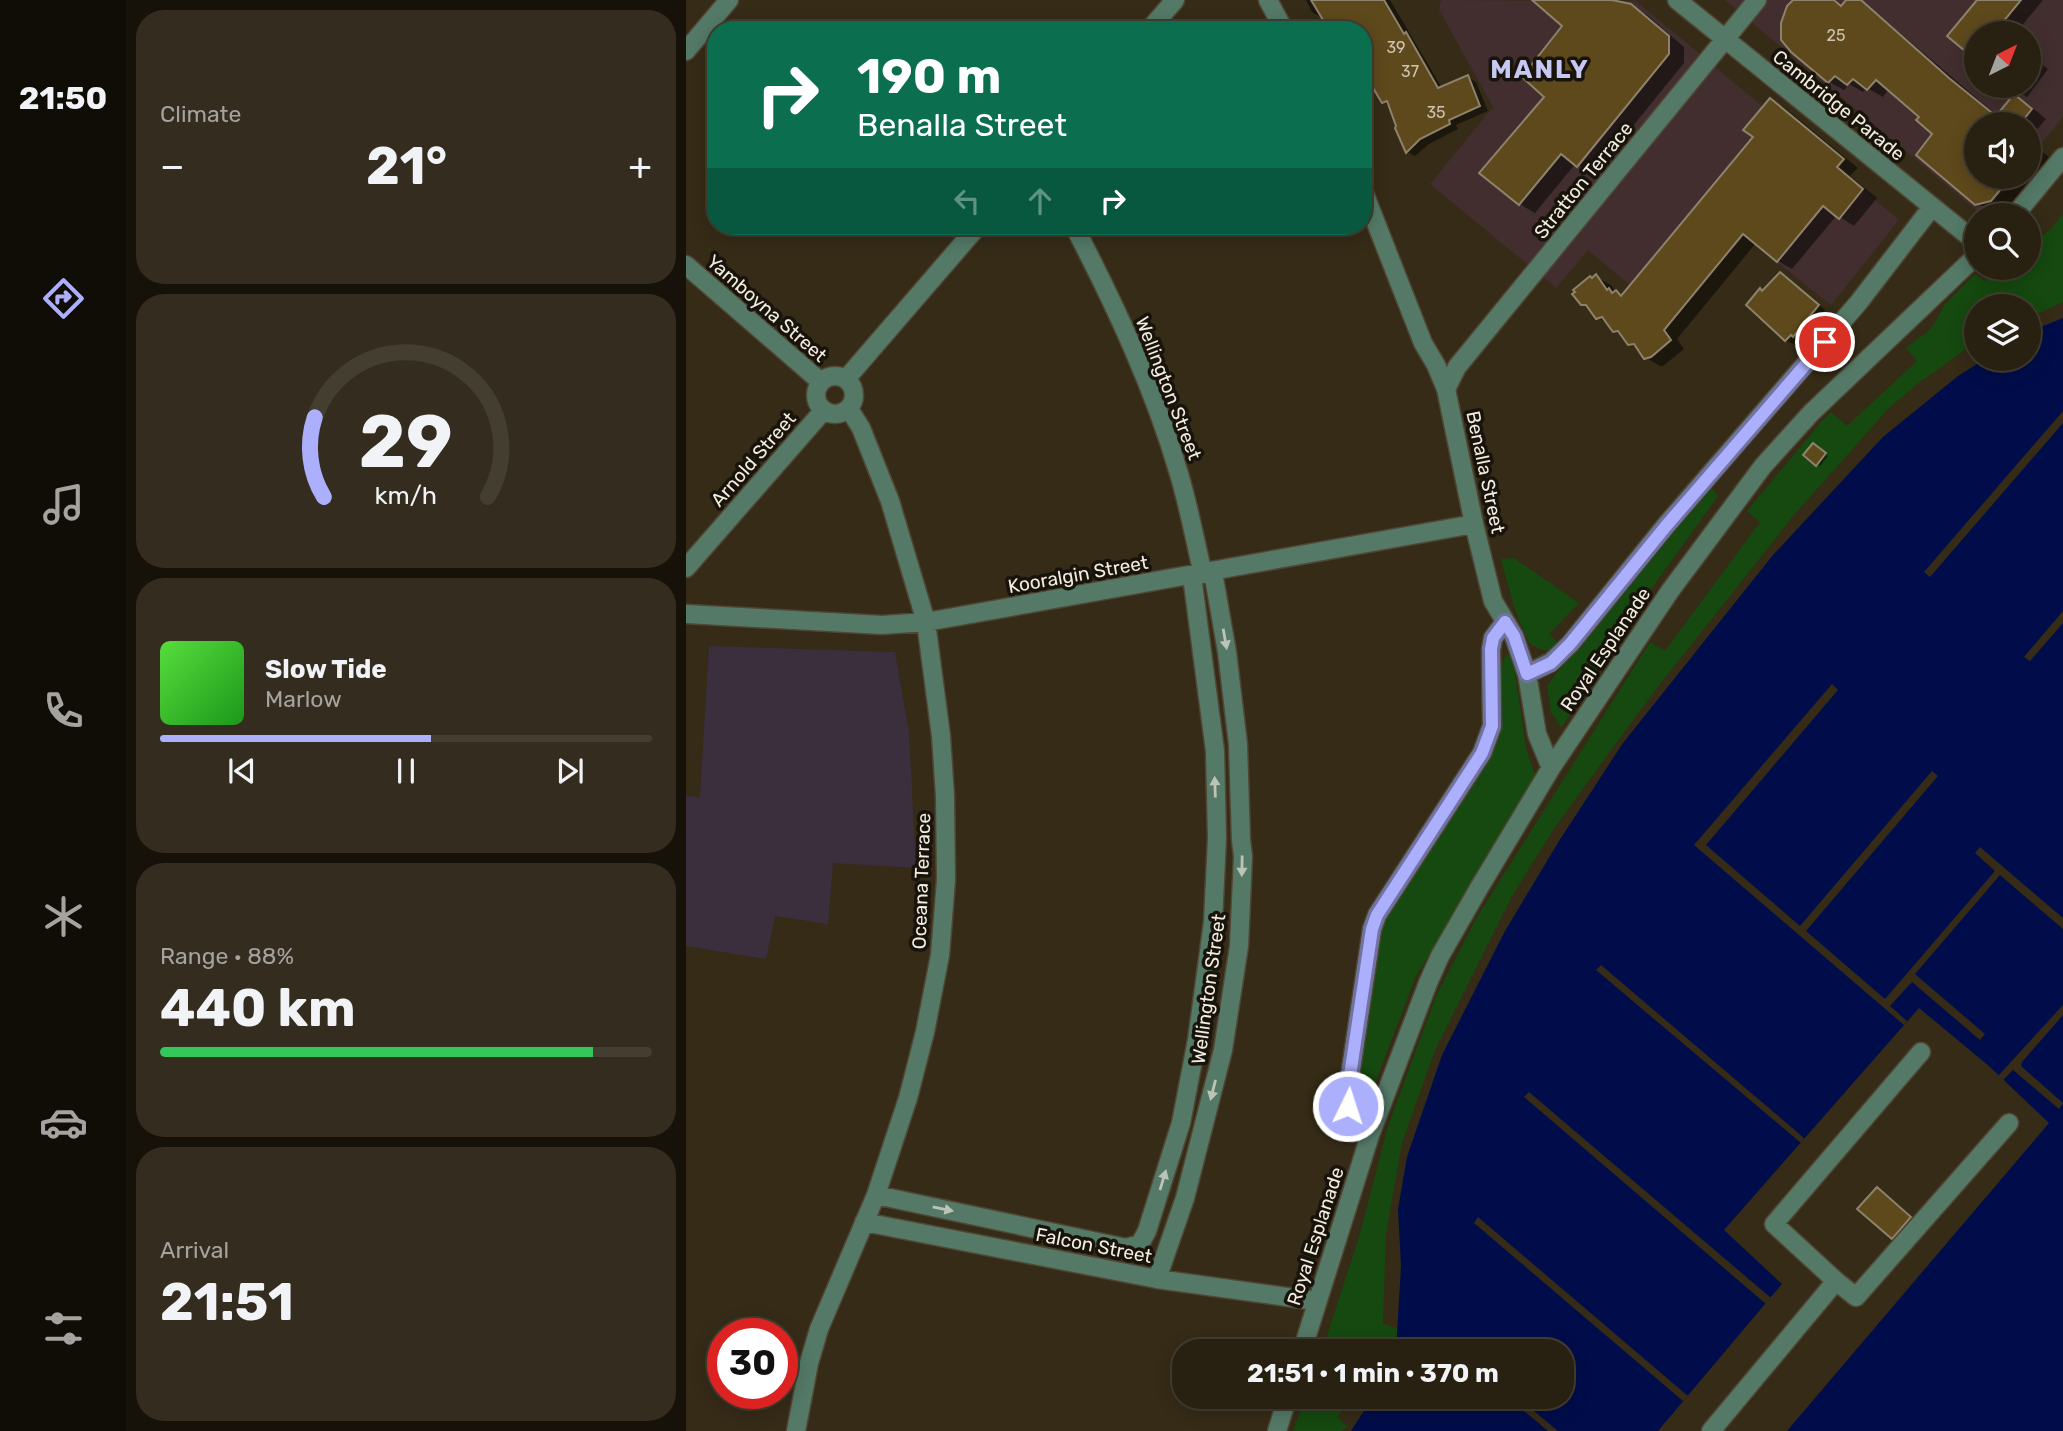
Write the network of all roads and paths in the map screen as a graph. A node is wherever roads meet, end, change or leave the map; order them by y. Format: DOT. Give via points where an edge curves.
graph roads {
  1 [pos="729,0"];
  2 [pos="1175,0"];
  3 [pos="1268,0"];
  4 [pos="1677,0"];
  5 [pos="1757,0"];
  6 [pos="711,21"];
  7 [pos="1157,21"];
  8 [pos="1279,21"];
  9 [pos="707,26"];
  10 [pos="1726,38"];
  11 [pos="686,51"];
  12 [pos="2063,156"];
  13 [pos="2025,203"];
  14 [pos="1932,207"];
  15 [pos="1372,213"];
  16 [pos="1964,232"];
  17 [pos="970,235"];
  18 [pos="1079,235"];
  19 [pos="686,265"];
  20 [pos="1964,267"];
  21 [pos="846,379"];
  22 [pos="821,382"];
  23 [pos="1446,389"];
  24 [pos="849,409"];
  25 [pos="824,410"];
  26 [pos="1474,524"];
  27 [pos="686,568"];
  28 [pos="1202,574"];
  29 [pos="686,614"];
  30 [pos="926,622"];
  31 [pos="1505,622"];
  32 [pos="1527,674"];
  33 [pos="1551,768"];
  34 [pos="1921,1052"];
  35 [pos="2009,1123"];
  36 [pos="1370,1135"];
  37 [pos="876,1195"];
  38 [pos="864,1222"];
  39 [pos="1140,1244"];
  40 [pos="1157,1279"];
  41 [pos="1836,1281"];
  42 [pos="1316,1301"];
  43 [pos="1305,1339"];
  44 [pos="1284,1409"];
  45 [pos="796,1431"];
  46 [pos="1277,1431"];
  47 [pos="1711,1431"];
  1 -- 6 [label="street"];
  2 -- 7 [label="street"];
  3 -- 8 [label="street"];
  4 -- 10 [label="street, Cambridge Parade"];
  5 -- 10 [label="street, Stratton Terrace"];
  9 -- 11 [label="street"];
  10 -- 14 [label="street, Cambridge Parade"];
  10 -- 23 [label="street, Stratton Terrace" via="1457,367"];
  12 -- 13 [label="street"];
  14 -- 16 [label="street, Cambridge Parade"];
  14 -- 32 [label="street, Royal Esplanade" via="1859,302 1570,644 1551,663"];
  15 -- 23 [label="street, Benalla Street"];
  17 -- 21 [label="street"];
  18 -- 28 [label="street, Wellington Street" via="1116,308 1155,404 1180,474"];
  19 -- 22 [label="street, Yamboyna Street"];
  20 -- 33 [label="street, Royal Esplanade" via="1811,413 1763,466 1670,591"];
  21 -- 22 [label="street" via="831,376"];
  21 -- 24 [label="street" via="855,394"];
  22 -- 25 [label="street" via="816,398"];
  23 -- 26 [label="street, Benalla Street"];
  24 -- 25 [label="street" via="836,414"];
  24 -- 30 [label="street, Oceana Terrace" via="890,501"];
  25 -- 27 [label="street, Arnold Street"];
  26 -- 28 [label="street, Kooralgin Street"];
  26 -- 31 [label="street, Benalla Street" via="1493,601"];
  28 -- 30 [label="street, Kooralgin Street"];
  39 -- 28 [label="street, Wellington Street, one-way" via="1181,1123 1213,922 1217,838"];
  28 -- 40 [label="street, Wellington Street, one-way" via="1227,652 1238,744 1243,856 1240,946 1220,1062 1185,1198"];
  29 -- 30 [label="street, Kooralgin Street" via="882,625"];
  30 -- 37 [label="street, Oceana Terrace" via="945,796 946,880 940,955 908,1098"];
  31 -- 32 [label="street, Benalla Street"];
  31 -- 36 [label="street" via="1491,649 1492,726 1482,753 1372,929 1348,1089 1348,1106"];
  32 -- 33 [label="street, Benalla Street" via="1537,734"];
  33 -- 36 [label="street, Royal Esplanade" via="1440,956"];
  34 -- 41 [label="street" via="1774,1224"];
  35 -- 41 [label="street" via="1856,1297"];
  36 -- 42 [label="street, Royal Esplanade"];
  37 -- 38 [label="street, Oceana Terrace"];
  37 -- 39 [label="street, Falcon Street, one-way" via="1126,1248"];
  38 -- 40 [label="street, Falcon Street"];
  38 -- 45 [label="street, Oceana Terrace" via="819,1329"];
  40 -- 42 [label="street, Falcon Street"];
  41 -- 47 [label="street"];
  42 -- 43 [label="street, Royal Esplanade"];
  44 -- 46 [label="street"];
}
